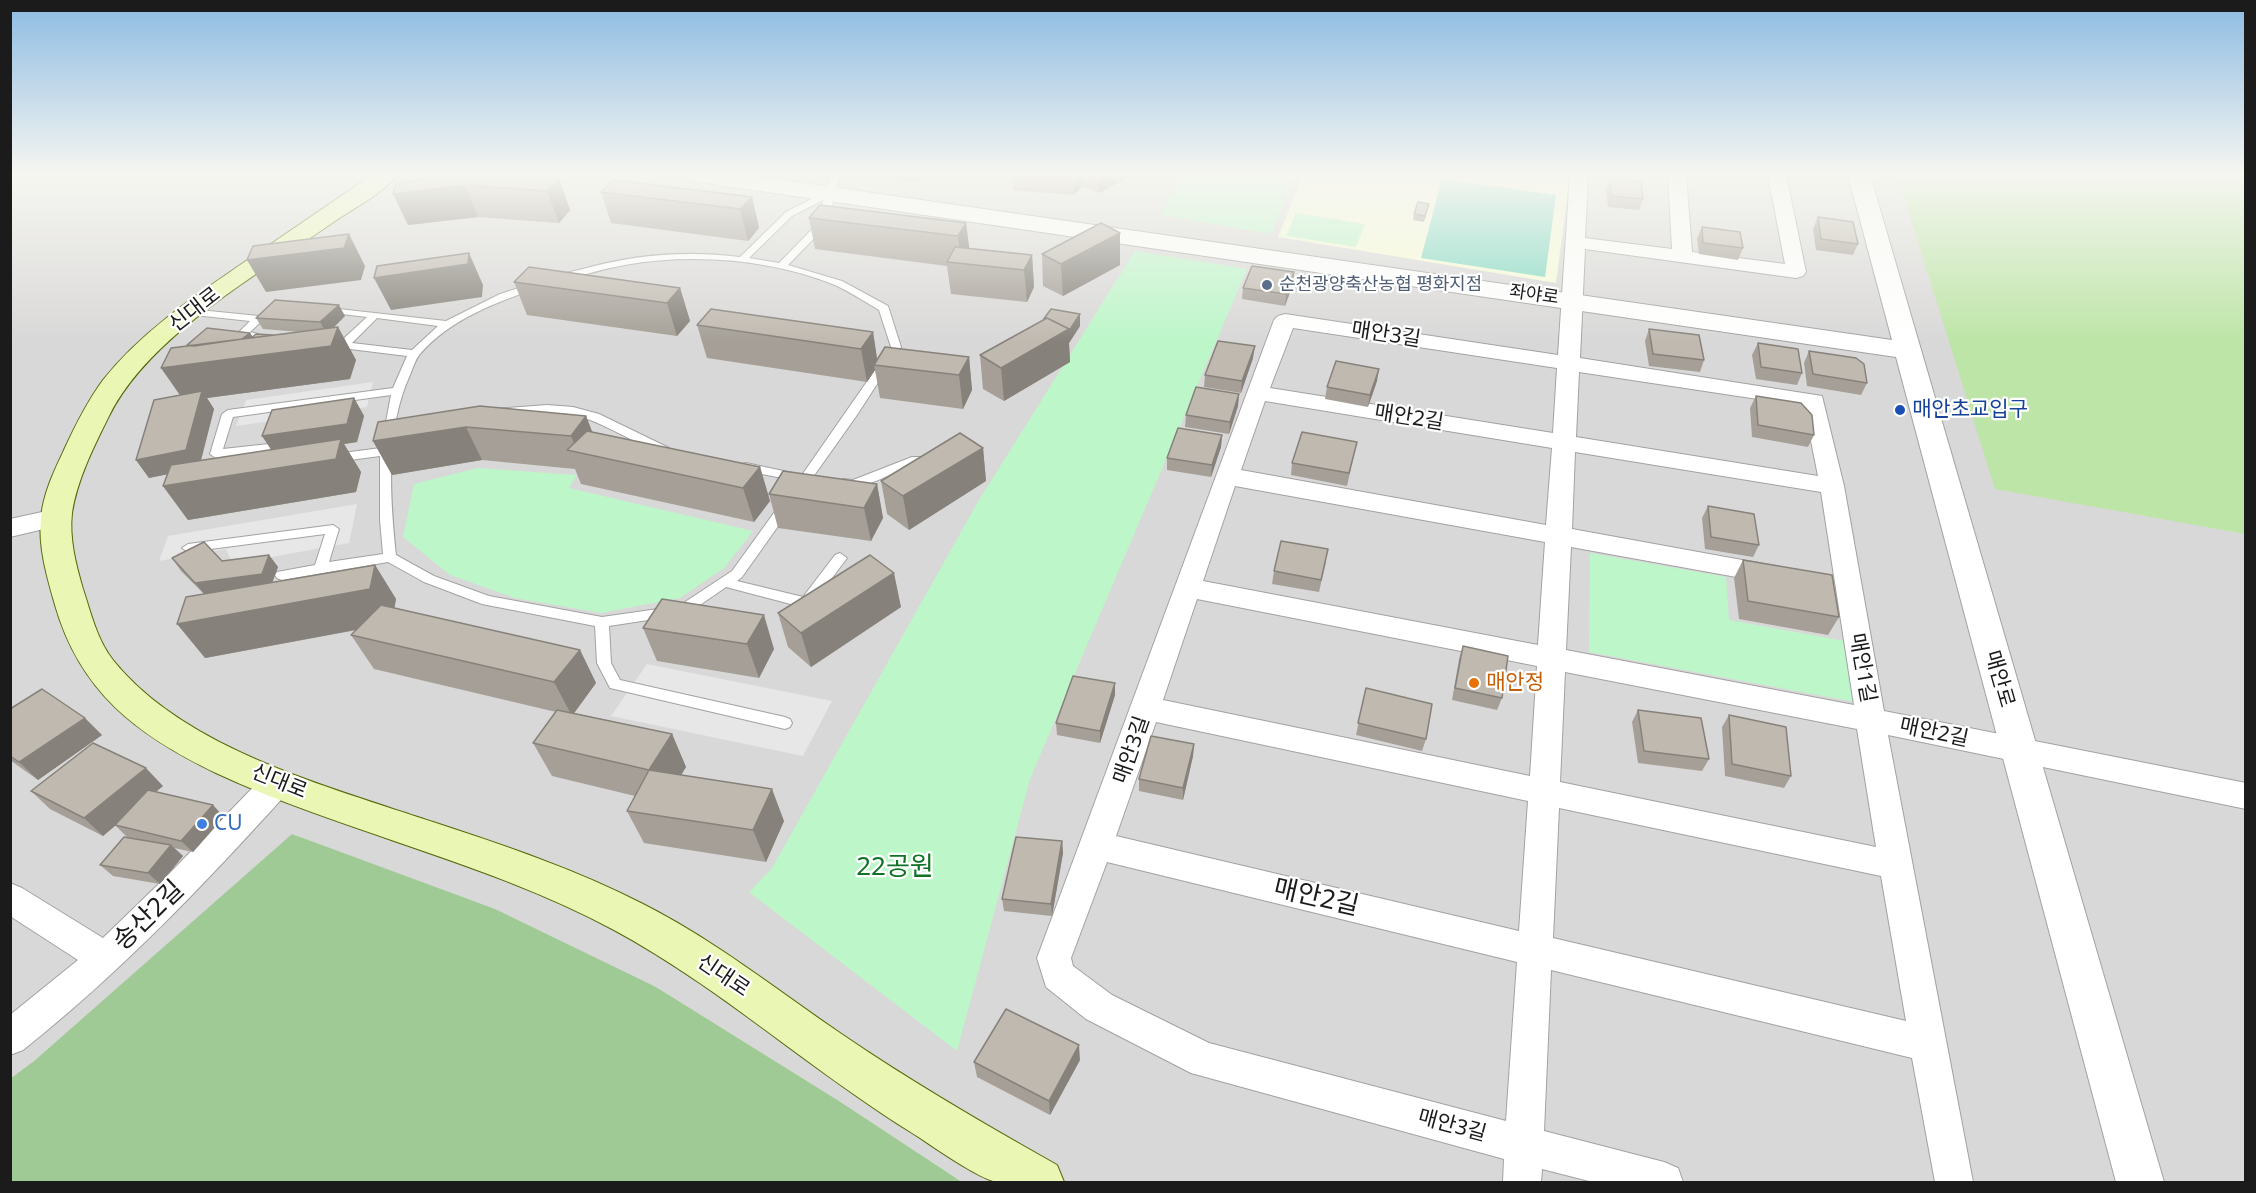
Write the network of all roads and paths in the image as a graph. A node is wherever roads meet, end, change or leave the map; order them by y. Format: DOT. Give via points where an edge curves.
graph roads {
  1 [pos="307,231"];
  2 [pos="772,231"];
  3 [pos="817,231"];
  4 [pos="1126,231"];
  5 [pos="1575,231"];
  6 [pos="1680,231"];
  7 [pos="1788,231"];
  8 [pos="1875,231"];
  9 [pos="1574,242"];
  10 [pos="1682,256"];
  11 [pos="742,260"];
  12 [pos="782,267"];
  13 [pos="1570,300"];
  14 [pos="310,307"];
  15 [pos="189,312"];
  16 [pos="375,315"];
  17 [pos="447,324"];
  18 [pos="263,337"];
  19 [pos="320,343"];
  20 [pos="343,345"];
  21 [pos="1906,350"];
  22 [pos="414,354"];
  23 [pos="1566,363"];
  24 [pos="397,391"];
  25 [pos="1257,393"];
  26 [pos="489,414"];
  27 [pos="1562,443"];
  28 [pos="386,452"];
  29 [pos="681,452"];
  30 [pos="328,459"];
  31 [pos="937,461"];
  32 [pos="735,465"];
  33 [pos="269,467"];
  34 [pos="1227,476"];
  35 [pos="803,479"];
  36 [pos="1832,486"];
  37 [pos="56,518"];
  38 [pos="10,528"];
  39 [pos="1557,536"];
  40 [pos="188,548"];
  41 [pos="390,557"];
  42 [pos="840,558"];
  43 [pos="321,568"];
  44 [pos="282,575"];
  45 [pos="724,582"];
  46 [pos="1824,584"];
  47 [pos="1188,588"];
  48 [pos="602,622"];
  49 [pos="1551,658"];
  50 [pos="1146,708"];
  51 [pos="1871,720"];
  52 [pos="785,723"];
  53 [pos="2019,752"];
  54 [pos="277,783"];
  55 [pos="1543,791"];
  56 [pos="2246,796"];
  57 [pos="1098,846"];
  58 [pos="1895,865"];
  59 [pos="10,898"];
  60 [pos="1534,950"];
  61 [pos="105,958"];
  62 [pos="10,1038"];
  63 [pos="1929,1044"];
  64 [pos="1524,1145"];
  65 [pos="1040,1182"];
  66 [pos="1522,1182"];
  67 [pos="1664,1182"];
  68 [pos="1954,1182"];
  69 [pos="2140,1182"];
  1 -- 15 [label="main road, 신대로"];
  2 -- 11 [label="lane"];
  3 -- 12 [label="lane"];
  4 -- 13 [label="street, 좌야로"];
  5 -- 9 [label="street"];
  6 -- 10 [label="street"];
  7 -- 10 [label="street" via="1796,272"];
  8 -- 21 [label="street, 매안로"];
  9 -- 10 [label="street"];
  9 -- 13 [label="street"];
  11 -- 12 [label="lane"];
  11 -- 17 [label="lane" via="676,255 598,266 504,296"];
  12 -- 35 [label="lane" via="833,281 884,308 896,347"];
  13 -- 21 [label="street, 좌야로"];
  13 -- 23 [label="street"];
  14 -- 16 [label="lane"];
  15 -- 18 [label="lane" via="263,316 241,335"];
  15 -- 37 [label="main road, 신대로" via="115,382 67,476"];
  16 -- 17 [label="lane"];
  16 -- 20 [label="lane"];
  17 -- 22 [label="lane"];
  19 -- 20 [label="lane"];
  20 -- 22 [label="lane"];
  21 -- 53 [label="street, 매안로"];
  22 -- 24 [label="lane"];
  23 -- 25 [label="street, 매안3길" via="1285,320"];
  23 -- 27 [label="street"];
  23 -- 36 [label="street, 매안1길" via="1814,401"];
  24 -- 28 [label="lane"];
  24 -- 33 [label="lane" via="228,414 216,453 265,447 258,469"];
  25 -- 27 [label="street, 매안2길"];
  25 -- 34 [label="street, 매안3길"];
  26 -- 29 [label="lane" via="531,407 592,416 639,441"];
  27 -- 36 [label="street, 매안2길"];
  27 -- 39 [label="street"];
  28 -- 30 [label="lane"];
  28 -- 41 [label="lane"];
  31 -- 35 [label="lane" via="912,461 854,484"];
  32 -- 35 [label="lane"];
  34 -- 39 [label="street"];
  34 -- 47 [label="street, 매안3길"];
  35 -- 45 [label="lane" via="736,574"];
  36 -- 46 [label="street, 매안1길"];
  37 -- 38 [label="street"];
  37 -- 54 [label="main road, 신대로" via="59,564 79,630 99,668 130,700 172,731"];
  39 -- 46 [label="street"];
  39 -- 49 [label="street"];
  40 -- 43 [label="lane" via="333,529"];
  41 -- 43 [label="lane"];
  41 -- 48 [label="lane" via="429,579 487,601"];
  42 -- 45 [label="lane" via="806,603"];
  43 -- 44 [label="lane"];
  45 -- 48 [label="lane" via="682,610"];
  46 -- 51 [label="street, 매안1길"];
  47 -- 49 [label="street, 매안2길"];
  47 -- 50 [label="street, 매안3길"];
  48 -- 52 [label="lane" via="604,663 615,684"];
  49 -- 51 [label="street, 매안2길"];
  49 -- 55 [label="street"];
  50 -- 55 [label="street"];
  50 -- 57 [label="street, 매안3길"];
  51 -- 53 [label="street, 매안2길"];
  51 -- 58 [label="street, 매안1길"];
  53 -- 56 [label="street, 매안2길"];
  53 -- 69 [label="street, 매안로"];
  54 -- 61 [label="street, 송산2길"];
  54 -- 65 [label="main road, 신대로" via="552,880 619,911 731,980 829,1051 972,1144"];
  55 -- 58 [label="street"];
  55 -- 60 [label="street"];
  57 -- 60 [label="street, 매안2길"];
  57 -- 64 [label="street, 매안3길" via="1054,958 1058,975 1099,1007 1204,1060"];
  58 -- 63 [label="street, 매안1길"];
  59 -- 61 [label="street"];
  60 -- 63 [label="street, 매안2길"];
  60 -- 64 [label="street"];
  61 -- 62 [label="street, 송산2길"];
  63 -- 68 [label="street, 매안1길"];
  64 -- 66 [label="street"];
  64 -- 67 [label="street"];
}
